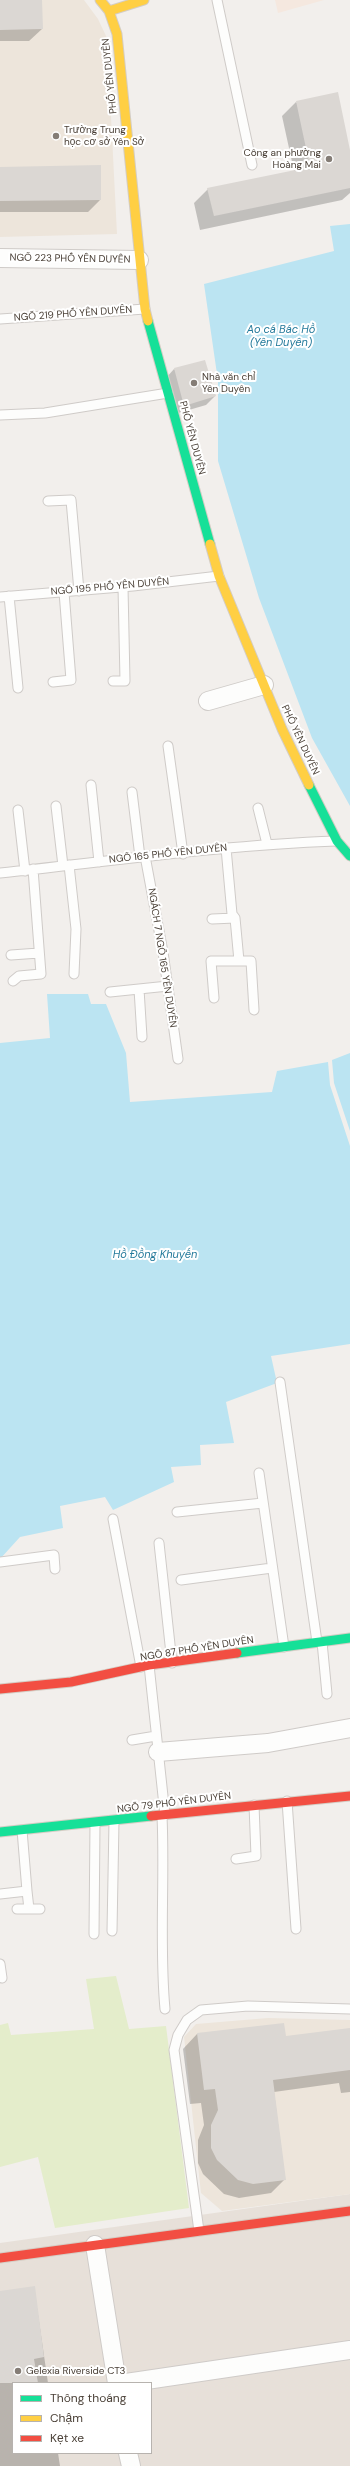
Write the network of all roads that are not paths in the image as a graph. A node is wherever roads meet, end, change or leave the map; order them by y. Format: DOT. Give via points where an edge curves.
graph roads {
  1 [pos="100,0"];
  2 [pos="144,0"];
  3 [pos="217,0"];
  4 [pos="108,11"];
  5 [pos="252,164"];
  6 [pos="0,258"];
  7 [pos="139,260"];
  8 [pos="145,308"];
  9 [pos="0,319"];
  10 [pos="169,393"];
  11 [pos="0,415"];
  12 [pos="48,501"];
  13 [pos="219,576"];
  14 [pos="123,587"];
  15 [pos="79,591"];
  16 [pos="64,592"];
  17 [pos="4,597"];
  18 [pos="113,681"];
  19 [pos="53,682"];
  20 [pos="264,685"];
  21 [pos="18,688"];
  22 [pos="208,701"];
  23 [pos="168,746"];
  24 [pos="91,785"];
  25 [pos="132,792"];
  26 [pos="56,806"];
  27 [pos="258,808"];
  28 [pos="18,810"];
  29 [pos="337,841"];
  30 [pos="267,844"];
  31 [pos="226,848"];
  32 [pos="183,854"];
  33 [pos="350,856"];
  34 [pos="142,857"];
  35 [pos="99,862"];
  36 [pos="66,866"];
  37 [pos="29,870"];
  38 [pos="0,873"];
  39 [pos="235,918"];
  40 [pos="212,919"];
  41 [pos="39,953"];
  42 [pos="11,955"];
  43 [pos="239,960"];
  44 [pos="74,974"];
  45 [pos="13,982"];
  46 [pos="168,986"];
  47 [pos="138,989"];
  48 [pos="110,992"];
  49 [pos="214,998"];
  50 [pos="254,1010"];
  51 [pos="142,1037"];
  52 [pos="178,1059"];
  53 [pos="280,1382"];
  54 [pos="259,1474"];
  55 [pos="263,1503"];
  56 [pos="177,1512"];
  57 [pos="113,1519"];
  58 [pos="160,1543"];
  59 [pos="0,1562"];
  60 [pos="272,1568"];
  61 [pos="55,1569"];
  62 [pos="182,1580"];
  63 [pos="350,1638"];
  64 [pos="320,1642"];
  65 [pos="284,1647"];
  66 [pos="172,1662"];
  67 [pos="145,1667"];
  68 [pos="0,1689"];
  69 [pos="327,1694"];
  70 [pos="350,1728"];
  71 [pos="132,1740"];
  72 [pos="157,1744"];
  73 [pos="350,1796"];
  74 [pos="287,1802"];
  75 [pos="254,1804"];
  76 [pos="163,1816"];
  77 [pos="114,1821"];
  78 [pos="95,1823"];
  79 [pos="22,1830"];
  80 [pos="0,1832"];
  81 [pos="236,1859"];
  82 [pos="27,1891"];
  83 [pos="0,1894"];
  84 [pos="18,1909"];
  85 [pos="29,1909"];
  86 [pos="40,1909"];
  87 [pos="296,1929"];
  88 [pos="112,1931"];
  89 [pos="94,1934"];
  90 [pos="0,1964"];
  91 [pos="2,1978"];
  92 [pos="165,2009"];
  93 [pos="350,2009"];
  94 [pos="350,2211"];
  95 [pos="200,2232"];
  96 [pos="95,2245"];
  97 [pos="0,2258"];
  98 [pos="350,2350"];
  99 [pos="117,2382"];
  100 [pos="133,2382"];
  101 [pos="128,2454"];
  102 [pos="130,2466"];
  1 -- 4 [label="street, PHỐ YÊN DUYÊN"];
  2 -- 4 [label="street"];
  3 -- 5 [label="lane"];
  4 -- 7 [label="street, PHỐ YÊN DUYÊN" via="117,34"];
  6 -- 7 [label="street, NGÕ 223 PHỐ YÊN DUYÊN"];
  7 -- 8 [label="street, PHỐ YÊN DUYÊN"];
  8 -- 9 [label="lane, NGÕ 219 PHỐ YÊN DUYÊN"];
  8 -- 10 [label="street, PHỐ YÊN DUYÊN"];
  10 -- 11 [label="lane" via="46,413"];
  10 -- 13 [label="street, PHỐ YÊN DUYÊN"];
  12 -- 15 [label="lane" via="71,500"];
  13 -- 14 [label="lane, NGÕ 195 PHỐ YÊN DUYÊN"];
  13 -- 20 [label="street, PHỐ YÊN DUYÊN"];
  14 -- 15 [label="lane, NGÕ 195 PHỐ YÊN DUYÊN"];
  14 -- 18 [label="lane" via="124,680"];
  15 -- 16 [label="lane, NGÕ 195 PHỐ YÊN DUYÊN"];
  16 -- 17 [label="lane, NGÕ 195 PHỐ YÊN DUYÊN"];
  16 -- 19 [label="lane" via="71,680"];
  17 -- 21 [label="lane"];
  20 -- 22 [label="street"];
  20 -- 29 [label="street, PHỐ YÊN DUYÊN" via="282,729"];
  23 -- 32 [label="lane"];
  24 -- 35 [label="lane"];
  25 -- 34 [label="lane, NGÁCH 7 NGÕ 165 YÊN DUYÊN"];
  26 -- 36 [label="lane"];
  27 -- 30 [label="lane"];
  28 -- 37 [label="lane"];
  29 -- 30 [label="lane, NGÕ 165 PHỐ YÊN DUYÊN"];
  29 -- 33 [label="street, PHỐ YÊN DUYÊN"];
  30 -- 31 [label="lane, NGÕ 165 PHỐ YÊN DUYÊN"];
  31 -- 32 [label="lane, NGÕ 165 PHỐ YÊN DUYÊN"];
  31 -- 39 [label="lane" via="232,914"];
  32 -- 34 [label="lane, NGÕ 165 PHỐ YÊN DUYÊN"];
  34 -- 35 [label="lane, NGÕ 165 PHỐ YÊN DUYÊN"];
  34 -- 46 [label="lane, NGÁCH 7 NGÕ 165 YÊN DUYÊN"];
  35 -- 36 [label="lane, NGÕ 165 PHỐ YÊN DUYÊN"];
  36 -- 37 [label="lane, NGÕ 165 PHỐ YÊN DUYÊN"];
  36 -- 44 [label="lane" via="76,929"];
  37 -- 38 [label="lane, NGÕ 165 PHỐ YÊN DUYÊN"];
  37 -- 41 [label="lane"];
  39 -- 40 [label="lane"];
  39 -- 43 [label="lane"];
  41 -- 42 [label="lane"];
  41 -- 45 [label="lane" via="41,974 19,976"];
  43 -- 49 [label="lane" via="211,961"];
  43 -- 50 [label="lane" via="251,961"];
  46 -- 47 [label="lane"];
  46 -- 52 [label="lane, NGÁCH 7 NGÕ 165 YÊN DUYÊN"];
  47 -- 48 [label="lane"];
  47 -- 51 [label="lane"];
  53 -- 64 [label="lane"];
  54 -- 55 [label="lane"];
  55 -- 56 [label="lane"];
  55 -- 60 [label="lane"];
  57 -- 67 [label="lane"];
  58 -- 66 [label="lane"];
  59 -- 61 [label="lane" via="54,1555"];
  60 -- 62 [label="lane"];
  60 -- 65 [label="lane"];
  63 -- 64 [label="street, NGÕ 87 PHỐ YÊN DUYÊN"];
  64 -- 65 [label="street, NGÕ 87 PHỐ YÊN DUYÊN"];
  64 -- 69 [label="lane"];
  65 -- 66 [label="street, NGÕ 87 PHỐ YÊN DUYÊN"];
  66 -- 67 [label="street, NGÕ 87 PHỐ YÊN DUYÊN"];
  67 -- 68 [label="street, NGÕ 87 PHỐ YÊN DUYÊN" via="71,1682"];
  67 -- 72 [label="lane"];
  70 -- 72 [label="street" via="268,1742"];
  71 -- 72 [label="lane"];
  72 -- 76 [label="lane"];
  73 -- 74 [label="street, NGÕ 79 PHỐ YÊN DUYÊN"];
  74 -- 75 [label="street, NGÕ 79 PHỐ YÊN DUYÊN"];
  74 -- 87 [label="lane"];
  75 -- 76 [label="street, NGÕ 79 PHỐ YÊN DUYÊN"];
  75 -- 81 [label="lane" via="256,1856"];
  76 -- 77 [label="street, NGÕ 79 PHỐ YÊN DUYÊN"];
  76 -- 92 [label="lane"];
  77 -- 78 [label="street, NGÕ 79 PHỐ YÊN DUYÊN"];
  77 -- 88 [label="lane"];
  78 -- 79 [label="street, NGÕ 79 PHỐ YÊN DUYÊN"];
  78 -- 89 [label="lane"];
  79 -- 80 [label="street, NGÕ 79 PHỐ YÊN DUYÊN"];
  79 -- 82 [label="lane"];
  82 -- 83 [label="lane"];
  82 -- 85 [label="lane"];
  84 -- 85 [label="lane"];
  85 -- 86 [label="lane"];
  90 -- 91 [label="lane"];
  93 -- 95 [label="lane" via="248,2006 201,2010 187,2020 178,2035 174,2050"];
  94 -- 95 [label="street"];
  95 -- 96 [label="street"];
  96 -- 97 [label="street"];
  96 -- 99 [label="street"];
  98 -- 100 [label="street"];
  101 -- 102 [label="street"];
}
